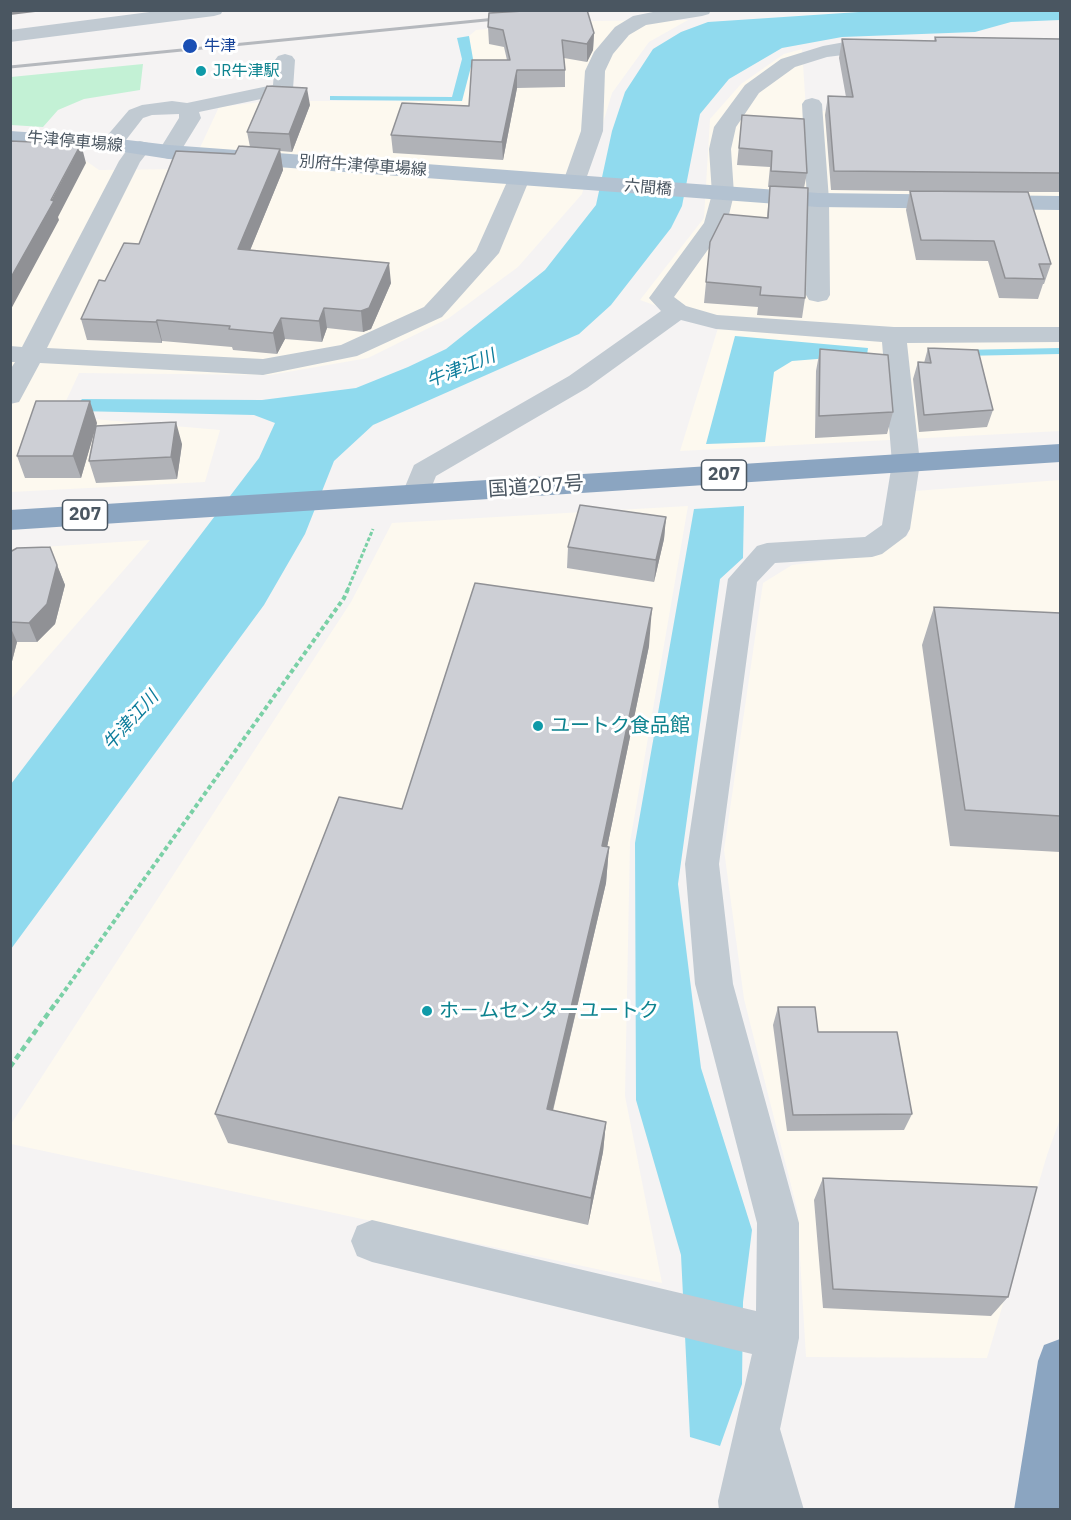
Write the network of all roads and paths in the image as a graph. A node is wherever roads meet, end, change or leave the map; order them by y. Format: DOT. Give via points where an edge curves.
graph roads {
  1 [pos="214,10"];
  2 [pos="702,10"];
  3 [pos="10,36"];
  4 [pos="909,44"];
  5 [pos="285,60"];
  6 [pos="812,104"];
  7 [pos="188,109"];
  8 [pos="10,137"];
  9 [pos="111,144"];
  10 [pos="140,148"];
  11 [pos="169,152"];
  12 [pos="519,178"];
  13 [pos="580,182"];
  14 [pos="716,193"];
  15 [pos="818,200"];
  16 [pos="1060,202"];
  17 [pos="818,295"];
  18 [pos="677,311"];
  19 [pos="894,335"];
  20 [pos="1060,335"];
  21 [pos="21,355"];
  22 [pos="10,396"];
  23 [pos="1060,453"];
  24 [pos="906,463"];
  25 [pos="416,494"];
  26 [pos="387,496"];
  27 [pos="10,520"];
  28 [pos="10,1067"];
  29 [pos="372,1241"];
  30 [pos="777,1338"];
  31 [pos="1060,1361"];
  32 [pos="748,1507"];
  33 [pos="1037,1509"];
  1 -- 3 [label="street"];
  2 -- 13 [label="street" via="640,20 622,31 603,52 595,71 592,131"];
  4 -- 14 [label="street" via="823,52 788,63 752,89 725,127"];
  5 -- 7 [label="street" via="283,89"];
  6 -- 15 [label="street"];
  7 -- 9 [label="street" via="149,109 136,114"];
  7 -- 11 [label="street" via="190,118"];
  8 -- 9 [label="main road, 牛津停車場線"];
  9 -- 10 [label="main road, 牛津停車場線"];
  10 -- 11 [label="main road, 別府牛津停車場線"];
  10 -- 21 [label="street"];
  11 -- 12 [label="main road, 別府牛津停車場線"];
  12 -- 13 [label="main road, 別府牛津停車場線"];
  12 -- 21 [label="street" via="487,253 433,312 348,351 263,367"];
  13 -- 14 [label="main road, 六間橋"];
  14 -- 15 [label="main road"];
  14 -- 18 [label="street" via="715,223 661,298"];
  15 -- 16 [label="main road"];
  15 -- 17 [label="street"];
  18 -- 19 [label="street" via="716,322"];
  18 -- 25 [label="street" via="579,382 424,471"];
  19 -- 20 [label="street"];
  19 -- 24 [label="street"];
  21 -- 22 [label="street"];
  23 -- 24 [label="highway, 国道207号 / 207"];
  24 -- 25 [label="highway, 国道207号 / 207"];
  24 -- 30 [label="street" via="896,529 872,547 767,553 744,579 742,590 702,864 714,984 778,1223"];
  25 -- 26 [label="highway, 国道207号 / 207"];
  26 -- 27 [label="highway, 国道207号 / 207"];
  26 -- 28 [label="path" via="344,598"];
  29 -- 30 [label="street"];
  30 -- 32 [label="street" via="757,1427"];
  31 -- 33 [label="highway"];
}
